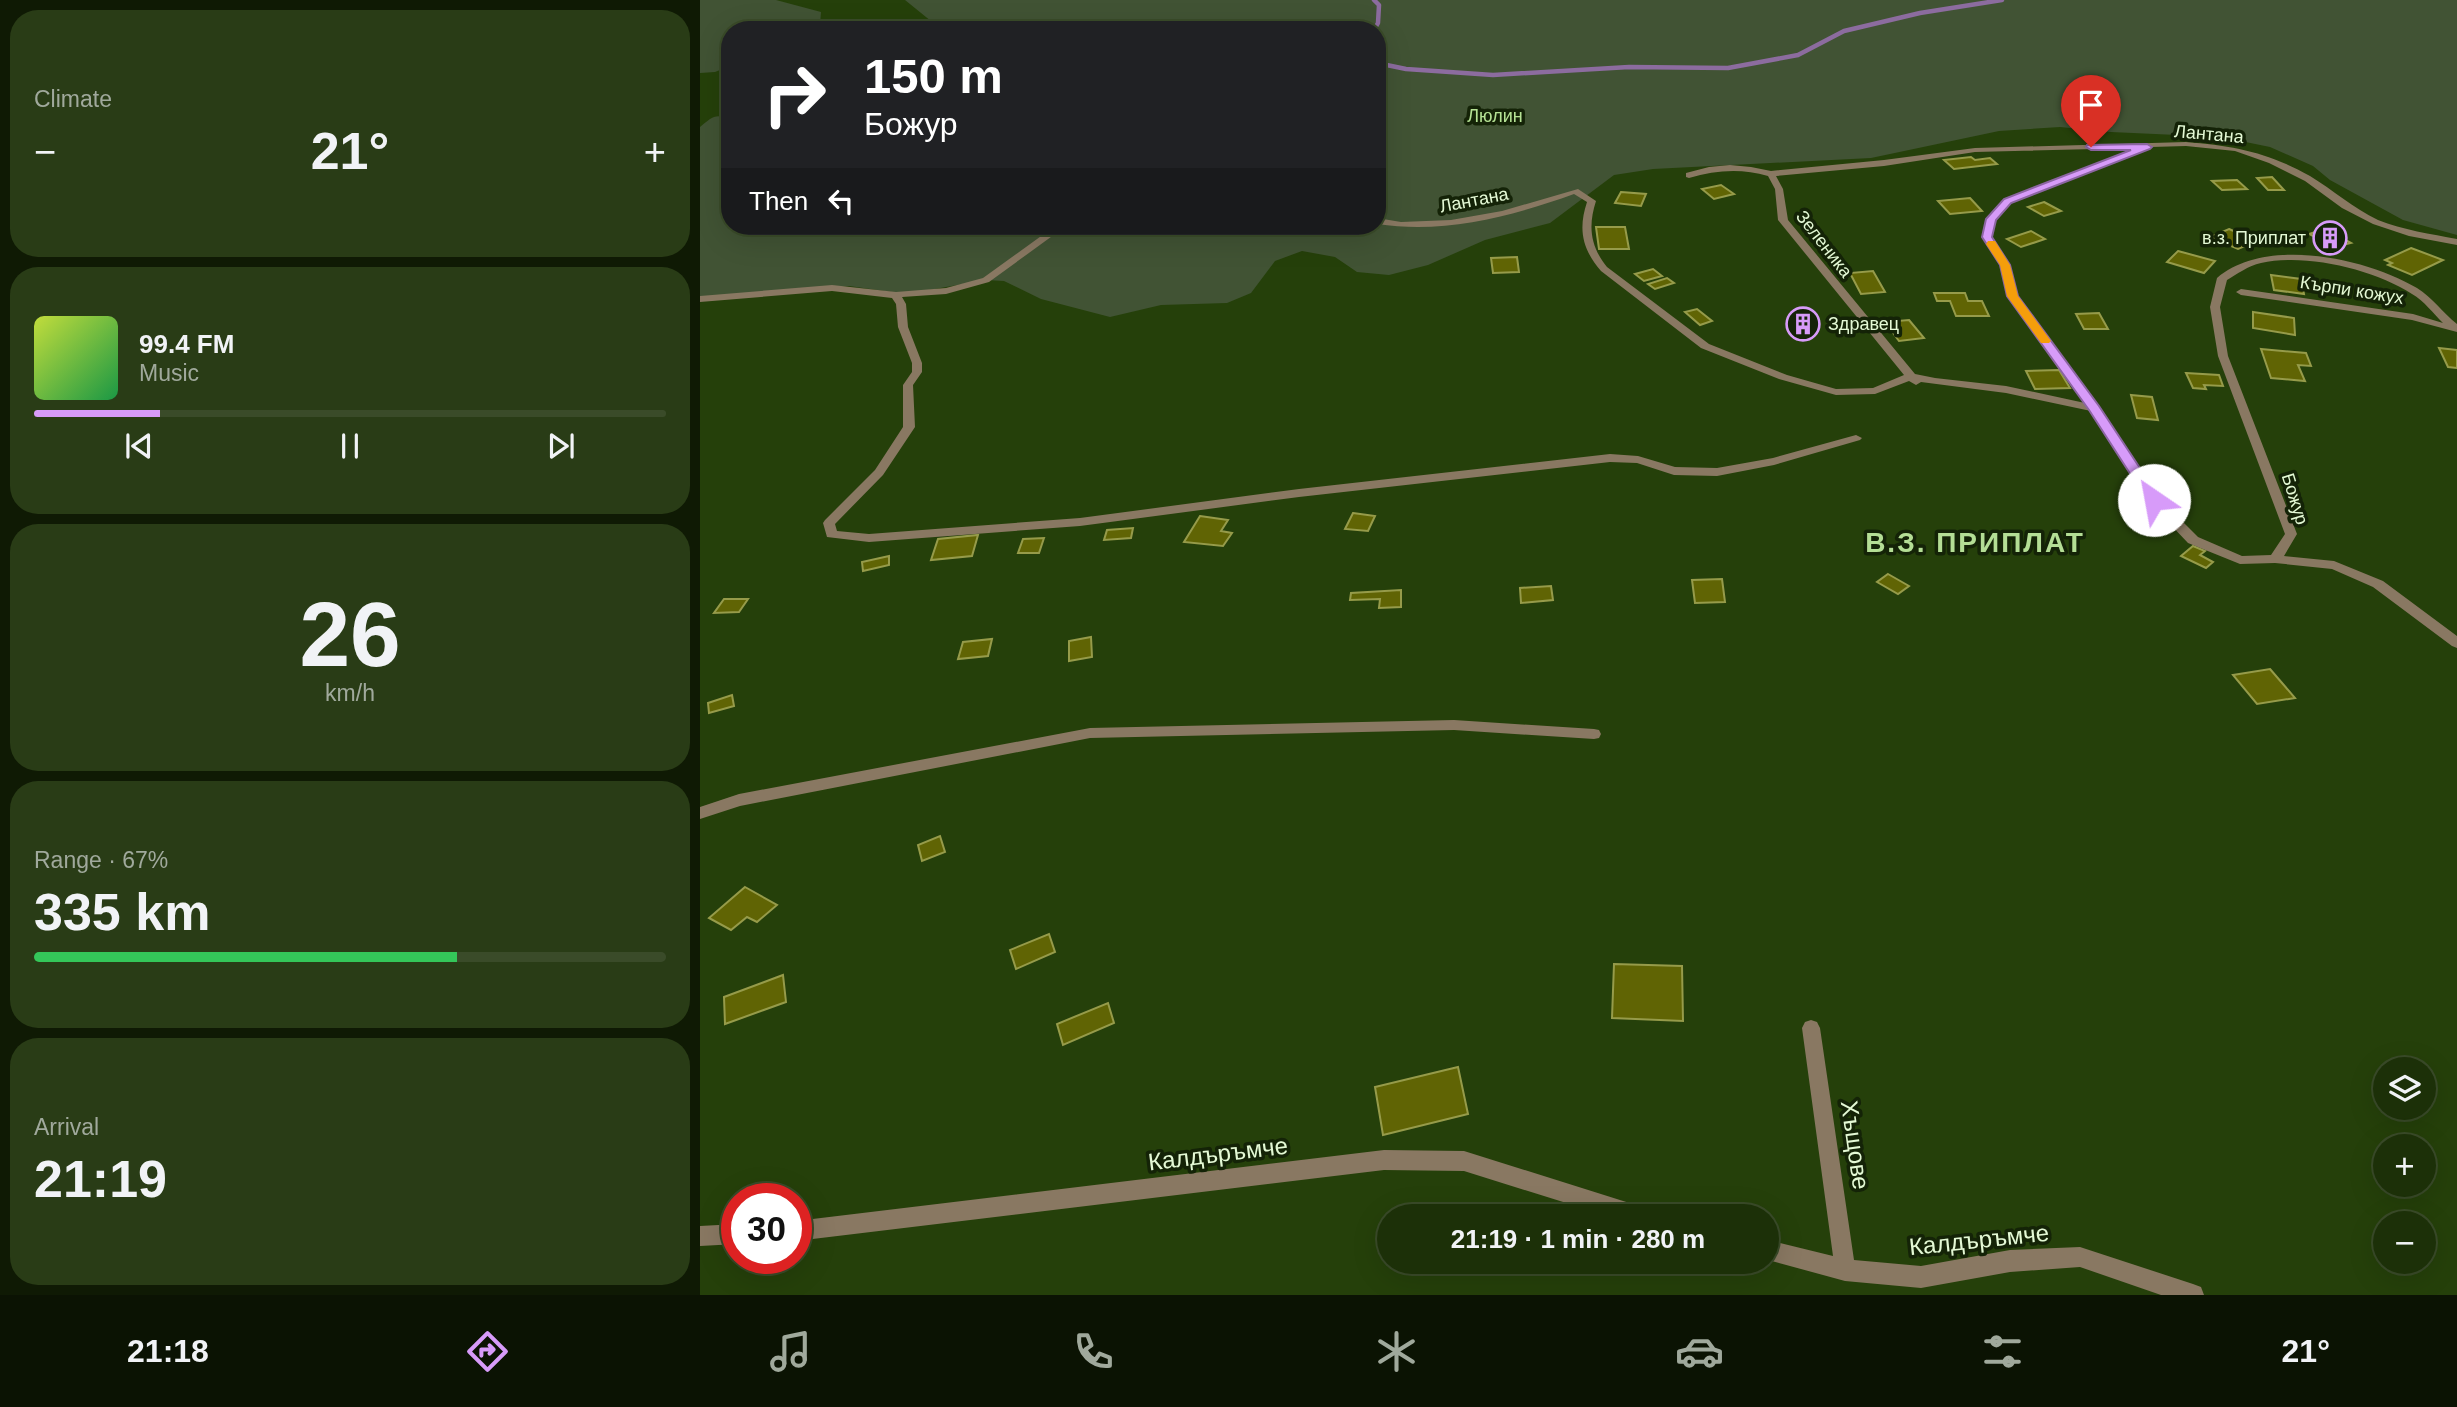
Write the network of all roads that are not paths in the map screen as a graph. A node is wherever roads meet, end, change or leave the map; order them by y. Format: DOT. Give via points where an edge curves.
graph roads {
  1 [pos="2147,147"];
  2 [pos="1771,174"];
  3 [pos="1689,176"];
  4 [pos="1386,223"];
  5 [pos="1049,235"];
  6 [pos="2457,242"];
  7 [pos="2241,292"];
  8 [pos="896,295"];
  9 [pos="700,299"];
  10 [pos="2457,330"];
  11 [pos="1911,376"];
  12 [pos="1922,390"];
  13 [pos="2095,409"];
  14 [pos="1856,438"];
  15 [pos="2275,559"];
  16 [pos="2457,643"];
  17 [pos="1594,734"];
  18 [pos="700,813"];
  19 [pos="1811,1028"];
  20 [pos="1601,1204"];
  21 [pos="812,1229"];
  22 [pos="721,1235"];
  23 [pos="700,1236"];
  24 [pos="1779,1253"];
  25 [pos="1845,1270"];
  26 [pos="2193,1295"];
  1 -- 2 [label="street, Лантана" via="1975,150"];
  1 -- 6 [label="street, Лантана" via="2186,144 2236,149 2308,179 2376,222"];
  1 -- 13 [label="street" via="2008,201 1991,219 1987,237 2005,265 2013,296"];
  2 -- 3 [label="street" via="1723,168"];
  2 -- 11 [label="street, Зеленика" via="1779,189 1783,220"];
  4 -- 11 [label="street, Лантана" via="1440,224 1485,217 1575,191 1592,201 1585,236 1591,255 1705,346 1783,377 1836,391 1875,391"];
  5 -- 8 [label="street" via="986,281 946,291"];
  7 -- 10 [label="street, Кърпи кожух" via="2413,317"];
  8 -- 9 [label="street" via="832,288"];
  8 -- 14 [label="street" via="917,363 908,385 909,427 879,472 829,523 831,534 869,538 1080,522 1610,458 1638,460 1674,471 1717,472"];
  10 -- 15 [label="street, Божур" via="2415,291 2377,274 2308,258 2259,260 2222,278 2215,307 2223,356 2291,534"];
  11 -- 12 [label="street, Зеленика"];
  11 -- 13 [label="street" via="2035,393"];
  13 -- 15 [label="street" via="2154,500 2193,540 2240,560"];
  15 -- 16 [label="street" via="2334,565 2378,584"];
  17 -- 18 [label="street" via="1454,725 1090,733 739,800"];
  19 -- 25 [label="street, Хъщове"];
  20 -- 21 [label="street, Калдъръмче" via="1464,1161 1384,1160"];
  22 -- 23 [label="street"];
  24 -- 25 [label="street, Калдъръмче"];
  25 -- 26 [label="street, Калдъръмче" via="1921,1277 2010,1261 2080,1257"];
}
